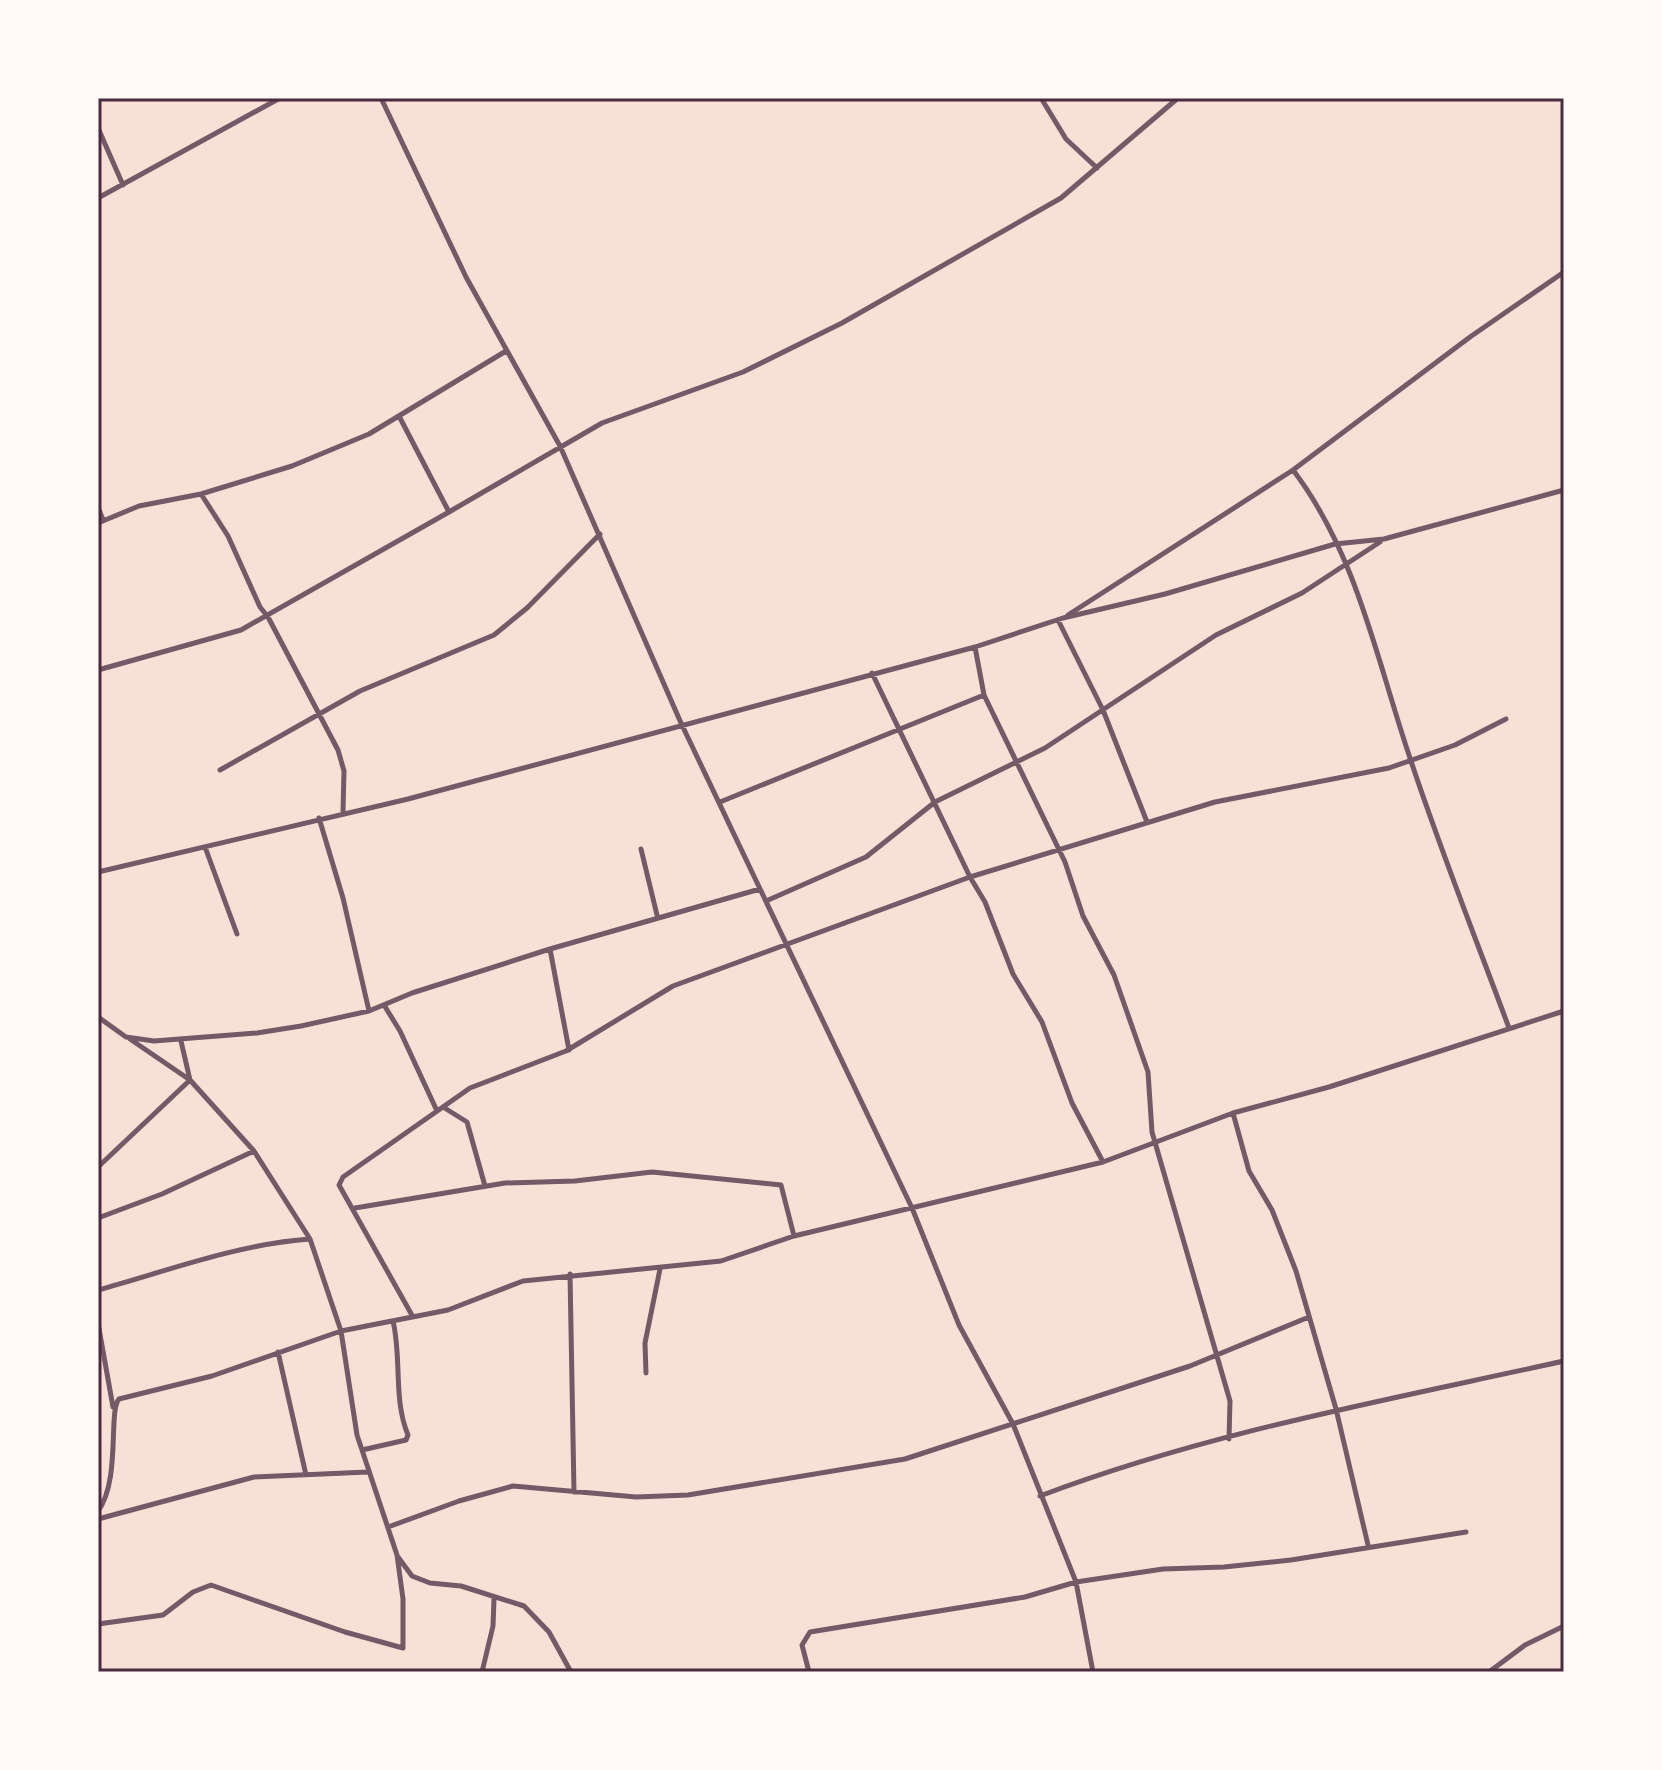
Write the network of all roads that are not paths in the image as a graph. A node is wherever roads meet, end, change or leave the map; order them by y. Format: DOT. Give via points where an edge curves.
graph roads {
  1 [pos="280,98"];
  2 [pos="381,98"];
  3 [pos="1041,98"];
  4 [pos="1178,98"];
  5 [pos="98,128"];
  6 [pos="1097,168"];
  7 [pos="123,185"];
  8 [pos="98,198"];
  9 [pos="1564,272"];
  10 [pos="507,351"];
  11 [pos="399,416"];
  12 [pos="560,446"];
  13 [pos="1293,470"];
  14 [pos="1564,490"];
  15 [pos="201,494"];
  16 [pos="98,507"];
  17 [pos="449,512"];
  18 [pos="100,522"];
  19 [pos="600,534"];
  20 [pos="1384,539"];
  21 [pos="1335,544"];
  22 [pos="1346,562"];
  23 [pos="268,617"];
  24 [pos="1060,619"];
  25 [pos="975,647"];
  26 [pos="98,670"];
  27 [pos="872,673"];
  28 [pos="984,695"];
  29 [pos="1103,710"];
  30 [pos="320,715"];
  31 [pos="1506,719"];
  32 [pos="681,723"];
  33 [pos="897,728"];
  34 [pos="1410,761"];
  35 [pos="1016,762"];
  36 [pos="220,770"];
  37 [pos="720,802"];
  38 [pos="935,802"];
  39 [pos="343,812"];
  40 [pos="319,818"];
  41 [pos="1147,822"];
  42 [pos="205,847"];
  43 [pos="641,849"];
  44 [pos="1057,850"];
  45 [pos="98,872"];
  46 [pos="970,877"];
  47 [pos="760,889"];
  48 [pos="766,901"];
  49 [pos="657,915"];
  50 [pos="237,934"];
  51 [pos="787,947"];
  52 [pos="550,949"];
  53 [pos="384,1005"];
  54 [pos="369,1011"];
  55 [pos="1564,1011"];
  56 [pos="98,1017"];
  57 [pos="1509,1028"];
  58 [pos="126,1037"];
  59 [pos="181,1041"];
  60 [pos="569,1050"];
  61 [pos="190,1080"];
  62 [pos="440,1109"];
  63 [pos="1233,1113"];
  64 [pos="1156,1142"];
  65 [pos="254,1151"];
  66 [pos="1103,1162"];
  67 [pos="98,1167"];
  68 [pos="485,1186"];
  69 [pos="355,1208"];
  70 [pos="912,1208"];
  71 [pos="98,1218"];
  72 [pos="794,1236"];
  73 [pos="310,1239"];
  74 [pos="660,1269"];
  75 [pos="570,1274"];
  76 [pos="98,1290"];
  77 [pos="413,1317"];
  78 [pos="1309,1317"];
  79 [pos="393,1321"];
  80 [pos="98,1323"];
  81 [pos="341,1331"];
  82 [pos="278,1352"];
  83 [pos="1217,1356"];
  84 [pos="1564,1361"];
  85 [pos="646,1373"];
  86 [pos="113,1408"];
  87 [pos="1336,1409"];
  88 [pos="1013,1424"];
  89 [pos="1229,1439"];
  90 [pos="362,1450"];
  91 [pos="368,1472"];
  92 [pos="306,1475"];
  93 [pos="574,1492"];
  94 [pos="1040,1496"];
  95 [pos="98,1511"];
  96 [pos="98,1519"];
  97 [pos="388,1527"];
  98 [pos="1466,1532"];
  99 [pos="1368,1545"];
  100 [pos="397,1555"];
  101 [pos="1076,1582"];
  102 [pos="494,1599"];
  103 [pos="98,1624"];
  104 [pos="1564,1626"];
  105 [pos="482,1672"];
  106 [pos="571,1672"];
  107 [pos="809,1672"];
  108 [pos="1093,1672"];
  109 [pos="1489,1672"];
  1 -- 7 [label="street"];
  2 -- 10 [label="street"];
  3 -- 6 [label="street" via="1066,139"];
  4 -- 6 [label="street"];
  5 -- 7 [label="street"];
  6 -- 12 [label="street" via="1061,198 842,323 743,372 625,412"];
  7 -- 8 [label="street"];
  9 -- 13 [label="street"];
  10 -- 11 [label="street"];
  10 -- 12 [label="street"];
  11 -- 15 [label="street" via="330,451"];
  11 -- 17 [label="street"];
  12 -- 17 [label="street"];
  12 -- 19 [label="street"];
  13 -- 21 [label="street"];
  13 -- 24 [label="street"];
  14 -- 20 [label="street"];
  15 -- 18 [label="street" via="139,506"];
  15 -- 23 [label="street"];
  16 -- 18 [label="street"];
  17 -- 23 [label="street"];
  19 -- 30 [label="street" via="494,635 360,691"];
  19 -- 32 [label="street"];
  20 -- 21 [label="street"];
  20 -- 22 [label="street"];
  21 -- 22 [label="street"];
  21 -- 24 [label="street"];
  22 -- 29 [label="street" via="1302,593 1216,635"];
  22 -- 34 [label="street"];
  23 -- 26 [label="street" via="214,640"];
  23 -- 30 [label="street"];
  24 -- 25 [label="street"];
  24 -- 29 [label="street"];
  25 -- 27 [label="street"];
  25 -- 28 [label="street"];
  27 -- 32 [label="street"];
  27 -- 33 [label="street"];
  28 -- 33 [label="street"];
  28 -- 35 [label="street"];
  29 -- 35 [label="street"];
  29 -- 41 [label="street"];
  30 -- 36 [label="street"];
  30 -- 39 [label="street" via="342,762"];
  31 -- 34 [label="street"];
  32 -- 37 [label="street"];
  32 -- 39 [label="street"];
  33 -- 37 [label="street"];
  33 -- 38 [label="street"];
  34 -- 41 [label="street" via="1215,802"];
  34 -- 57 [label="street"];
  35 -- 38 [label="street"];
  35 -- 44 [label="street"];
  37 -- 47 [label="street"];
  38 -- 46 [label="street"];
  38 -- 48 [label="street" via="866,857"];
  39 -- 40 [label="street"];
  40 -- 42 [label="street"];
  40 -- 54 [label="street"];
  41 -- 44 [label="street"];
  42 -- 45 [label="street"];
  42 -- 50 [label="street"];
  43 -- 49 [label="street"];
  44 -- 46 [label="street"];
  44 -- 64 [label="street" via="1114,975 1148,1072"];
  46 -- 51 [label="street"];
  46 -- 66 [label="street"];
  47 -- 48 [label="street"];
  47 -- 49 [label="street"];
  48 -- 51 [label="street"];
  49 -- 52 [label="street"];
  51 -- 60 [label="street" via="673,986"];
  51 -- 70 [label="street"];
  52 -- 53 [label="street"];
  52 -- 60 [label="street"];
  53 -- 54 [label="street"];
  53 -- 62 [label="street"];
  54 -- 59 [label="street" via="257,1033"];
  55 -- 57 [label="street"];
  56 -- 58 [label="street"];
  57 -- 63 [label="street"];
  58 -- 59 [label="street"];
  58 -- 61 [label="street"];
  59 -- 61 [label="street"];
  60 -- 62 [label="street" via="470,1088"];
  61 -- 65 [label="street"];
  61 -- 67 [label="street"];
  62 -- 68 [label="street" via="467,1122"];
  62 -- 69 [label="street" via="343,1177 341,1193"];
  63 -- 64 [label="street"];
  63 -- 78 [label="street" via="1243,1157 1272,1210"];
  64 -- 66 [label="street"];
  64 -- 83 [label="street"];
  65 -- 71 [label="street"];
  65 -- 73 [label="street"];
  66 -- 70 [label="street"];
  68 -- 69 [label="street"];
  68 -- 72 [label="street" via="652,1172 777,1183"];
  69 -- 77 [label="street"];
  70 -- 72 [label="street"];
  70 -- 88 [label="street" via="959,1325"];
  72 -- 74 [label="street" via="721,1261"];
  73 -- 76 [label="street" via="282,1241"];
  73 -- 81 [label="street"];
  74 -- 75 [label="street"];
  74 -- 85 [label="street" via="645,1343"];
  75 -- 77 [label="street" via="523,1281 448,1310"];
  75 -- 93 [label="street"];
  77 -- 79 [label="street"];
  78 -- 83 [label="street"];
  78 -- 87 [label="street"];
  79 -- 81 [label="street"];
  79 -- 90 [label="street" via="401,1419 408,1435 406,1440"];
  80 -- 86 [label="street"];
  81 -- 82 [label="street"];
  81 -- 90 [label="street"];
  82 -- 86 [label="street" via="212,1376 119,1399"];
  82 -- 92 [label="street"];
  83 -- 88 [label="street"];
  83 -- 89 [label="street" via="1232,1415"];
  84 -- 87 [label="street"];
  86 -- 95 [label="street" via="114,1457 108,1492"];
  87 -- 89 [label="street"];
  87 -- 99 [label="street"];
  88 -- 93 [label="street" via="905,1459 731,1491 657,1497"];
  88 -- 94 [label="street"];
  89 -- 94 [label="street" via="1121,1466"];
  90 -- 91 [label="street"];
  91 -- 92 [label="street"];
  91 -- 97 [label="street"];
  92 -- 96 [label="street" via="219,1484"];
  93 -- 97 [label="street" via="513,1486"];
  94 -- 101 [label="street"];
  97 -- 100 [label="street"];
  98 -- 99 [label="street"];
  99 -- 101 [label="street" via="1291,1560 1163,1569"];
  100 -- 102 [label="street" via="412,1576"];
  100 -- 103 [label="street" via="403,1648 211,1585 163,1615"];
  101 -- 107 [label="street" via="1025,1597 810,1632 802,1645"];
  101 -- 108 [label="street"];
  102 -- 105 [label="street"];
  102 -- 106 [label="street" via="524,1606 549,1632"];
  104 -- 109 [label="street" via="1525,1645"];
}
